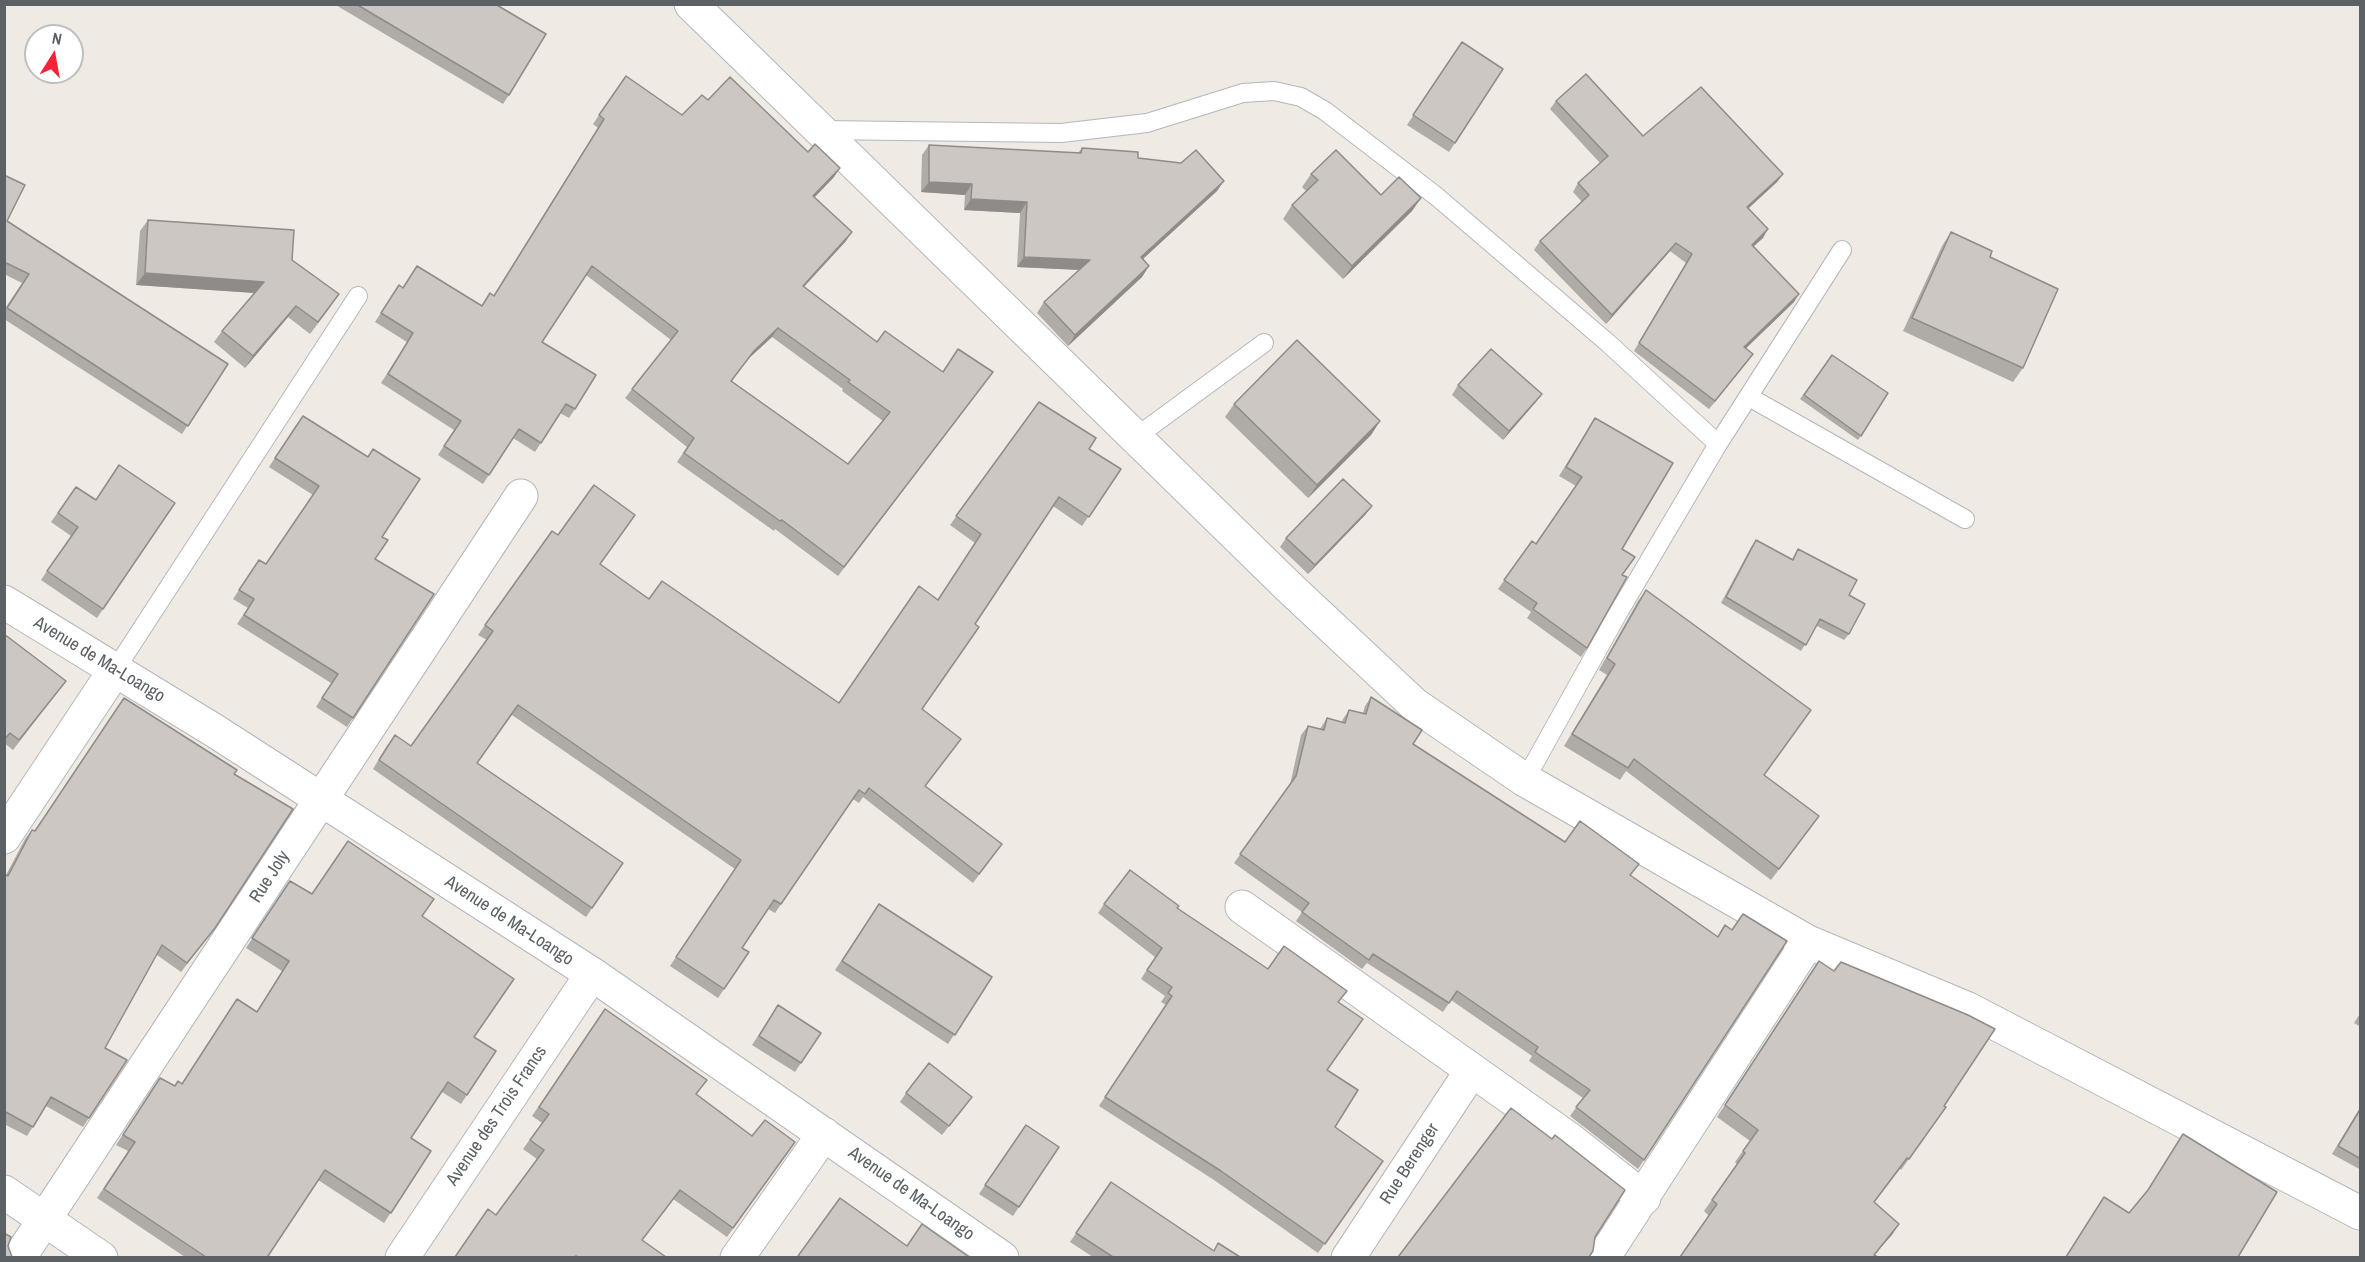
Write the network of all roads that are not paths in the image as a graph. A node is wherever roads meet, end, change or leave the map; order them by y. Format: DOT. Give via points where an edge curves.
graph roads {
  1 [pos="691,4"];
  2 [pos="821,130"];
  3 [pos="1842,250"];
  4 [pos="358,296"];
  5 [pos="1264,343"];
  6 [pos="1749,397"];
  7 [pos="1136,437"];
  8 [pos="1718,444"];
  9 [pos="521,496"];
  10 [pos="1965,519"];
  11 [pos="4,602"];
  12 [pos="115,670"];
  13 [pos="1525,780"];
  14 [pos="321,801"];
  15 [pos="4,837"];
  16 [pos="1242,907"];
  17 [pos="1808,942"];
  18 [pos="592,974"];
  19 [pos="1472,1070"];
  20 [pos="824,1134"];
  21 [pos="4,1192"];
  22 [pos="1644,1198"];
  23 [pos="2361,1213"];
  24 [pos="44,1218"];
  25 [pos="19,1257"];
  26 [pos="101,1257"];
  27 [pos="402,1257"];
  28 [pos="737,1257"];
  29 [pos="1002,1257"];
  30 [pos="1348,1257"];
  31 [pos="1603,1257"];
  1 -- 2 [label="street"];
  2 -- 7 [label="street"];
  2 -- 8 [label="lane" via="1061,133 1147,123 1243,93 1275,91 1301,97 1436,196 1608,343"];
  3 -- 6 [label="lane"];
  4 -- 12 [label="lane"];
  5 -- 7 [label="lane"];
  6 -- 8 [label="lane"];
  6 -- 10 [label="lane"];
  7 -- 13 [label="street" via="1415,705"];
  8 -- 13 [label="lane"];
  9 -- 14 [label="street, Rue Joly"];
  11 -- 12 [label="street, Avenue de Ma-Loango"];
  12 -- 14 [label="street, Avenue de Ma-Loango"];
  12 -- 15 [label="street"];
  13 -- 17 [label="street"];
  14 -- 18 [label="street, Avenue de Ma-Loango"];
  14 -- 24 [label="street, Rue Joly"];
  16 -- 19 [label="street"];
  17 -- 22 [label="street"];
  17 -- 23 [label="street" via="1968,1009"];
  18 -- 20 [label="street, Avenue de Ma-Loango"];
  18 -- 27 [label="street, Avenue des Trois Francs"];
  19 -- 22 [label="street"];
  19 -- 30 [label="street, Rue Berenger"];
  20 -- 28 [label="street"];
  20 -- 29 [label="street, Avenue de Ma-Loango"];
  21 -- 24 [label="street"];
  22 -- 31 [label="street"];
  24 -- 25 [label="street, Rue Joly"];
  24 -- 26 [label="street"];
}
